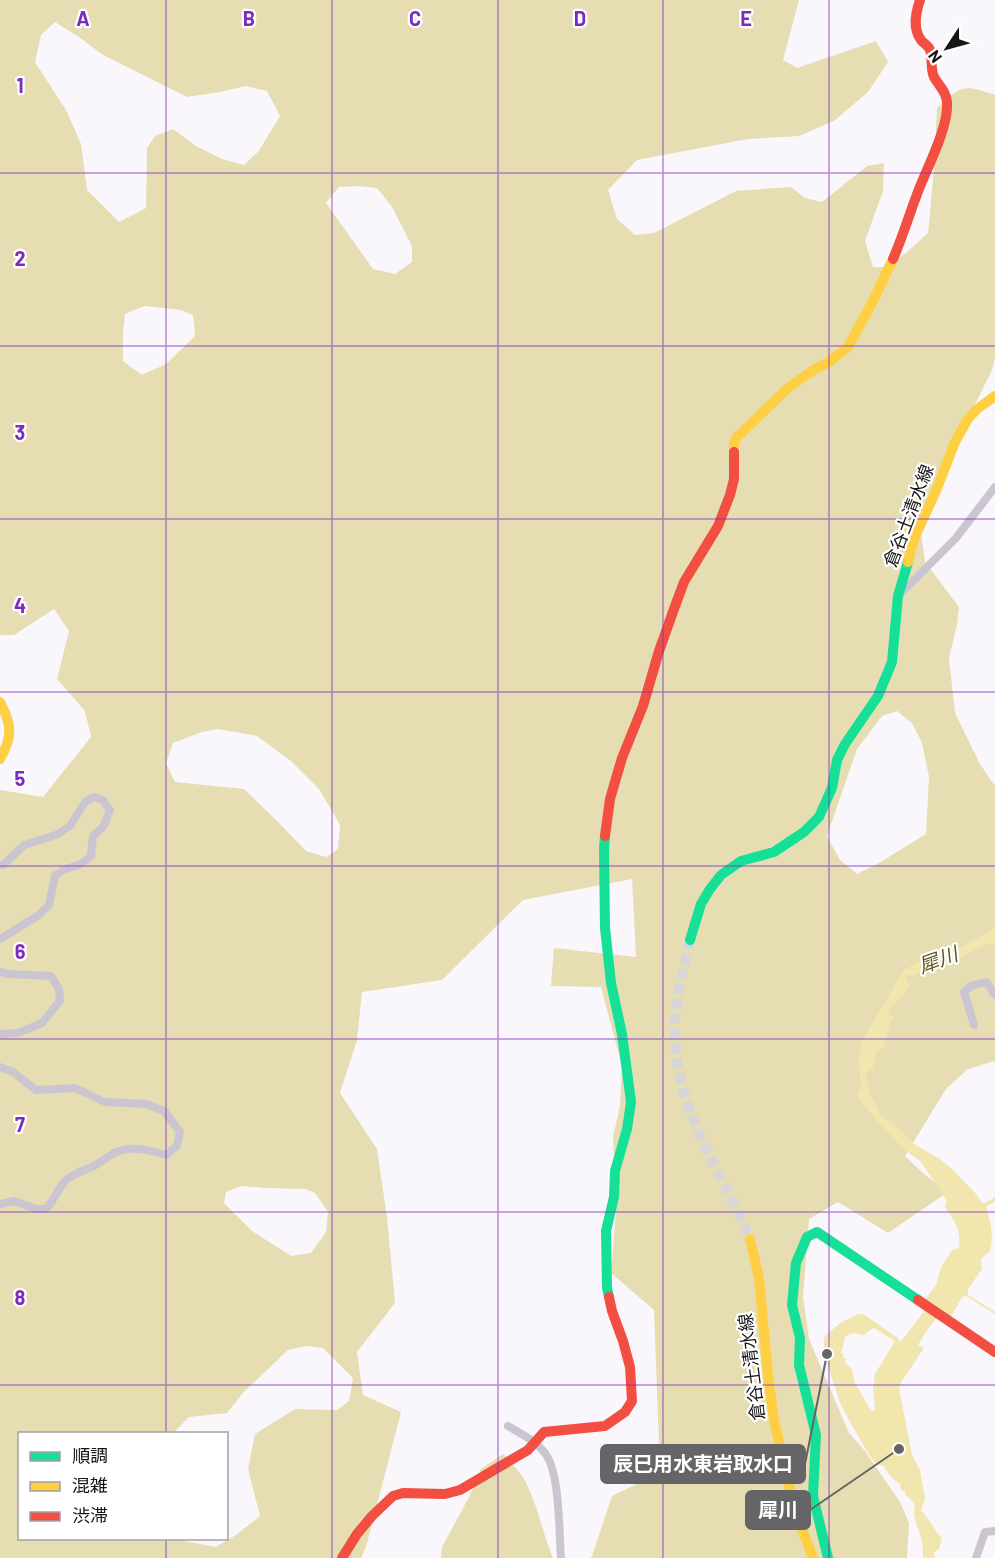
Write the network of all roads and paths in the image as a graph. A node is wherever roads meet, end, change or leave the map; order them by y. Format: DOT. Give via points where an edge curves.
graph roads {
  1 [pos="920,0"];
  2 [pos="995,396"];
  3 [pos="995,487"];
  4 [pos="898,596"];
  5 [pos="0,702"];
  6 [pos="0,759"];
  7 [pos="0,865"];
  8 [pos="0,939"];
  9 [pos="690,940"];
  10 [pos="0,972"];
  11 [pos="995,995"];
  12 [pos="974,1025"];
  13 [pos="0,1034"];
  14 [pos="0,1067"];
  15 [pos="0,1204"];
  16 [pos="750,1239"];
  17 [pos="995,1352"];
  18 [pos="508,1426"];
  19 [pos="535,1442"];
  20 [pos="995,1531"];
  21 [pos="342,1558"];
  22 [pos="561,1558"];
  23 [pos="813,1558"];
  24 [pos="828,1558"];
  25 [pos="976,1558"];
  1 -- 19 [label="street" via="916,30 930,49 933,75 947,104 937,146 901,241 848,347 789,387 736,438 730,495 718,526 684,582 610,799 604,849 605,928 631,1102 606,1231 607,1288 630,1367 632,1401 625,1412 604,1426 544,1432"];
  2 -- 4 [label="street, 倉谷土清水線" via="972,414 955,442 914,539"];
  3 -- 4 [label="street" via="956,538"];
  4 -- 9 [label="street, 倉谷土清水線" via="892,662 878,696 837,760 832,788 819,817 774,852 741,861 721,875 701,904"];
  5 -- 6 [label="street" via="10,729 9,744"];
  7 -- 8 [label="street" via="24,845 56,836 70,826 85,802 94,797 103,800 110,810 103,827 93,836 91,856 55,876 49,905"];
  10 -- 13 [label="street" via="51,976 59,989 60,1001 42,1023 18,1033"];
  11 -- 12 [label="street" via="986,982 964,992"];
  14 -- 15 [label="street" via="36,1090 75,1088 105,1102 147,1104 164,1112 180,1132 177,1146 166,1155 126,1149 69,1177 46,1209 14,1202"];
  16 -- 23 [label="street, 倉谷土清水線" via="759,1278 774,1420 794,1507"];
  17 -- 24 [label="street" via="817,1232 807,1237 796,1263 792,1305 800,1338 799,1365 816,1435 813,1496"];
  18 -- 19 [label="street"];
  19 -- 21 [label="street" via="460,1490 393,1496 357,1534"];
  19 -- 22 [label="street" via="546,1454 554,1474"];
  20 -- 25 [label="street" via="985,1532"];
}
